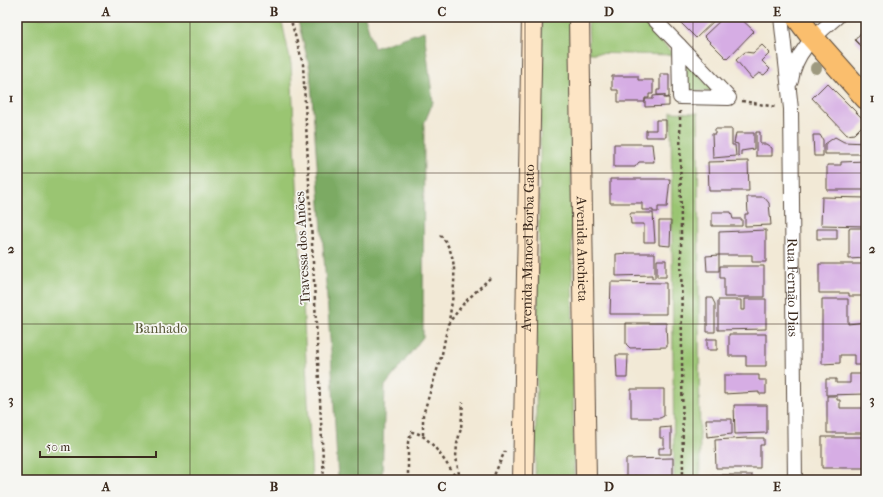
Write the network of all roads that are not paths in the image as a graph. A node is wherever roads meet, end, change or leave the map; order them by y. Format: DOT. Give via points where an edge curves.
graph roads {
  1 [pos="532,17"];
  2 [pos="579,17"];
  3 [pos="652,17"];
  4 [pos="781,17"];
  5 [pos="797,17"];
  6 [pos="837,17"];
  7 [pos="812,37"];
  8 [pos="679,44"];
  9 [pos="790,94"];
  10 [pos="866,98"];
  11 [pos="523,480"];
  12 [pos="586,480"];
  13 [pos="795,480"];
  1 -- 11 [label="main road, Avenida Manoel Borba Gato"];
  2 -- 12 [label="main road, Avenida Anchieta"];
  3 -- 8 [label="street"];
  4 -- 9 [label="street, Rua Fernão Dias"];
  5 -- 7 [label="main road"];
  6 -- 7 [label="street, Rua Fernão Dias"];
  7 -- 9 [label="street, Rua Fernão Dias" via="793,70"];
  7 -- 10 [label="main road"];
  8 -- 8 [label="street" via="729,98 680,97"];
  9 -- 13 [label="street, Rua Fernão Dias"];
}
